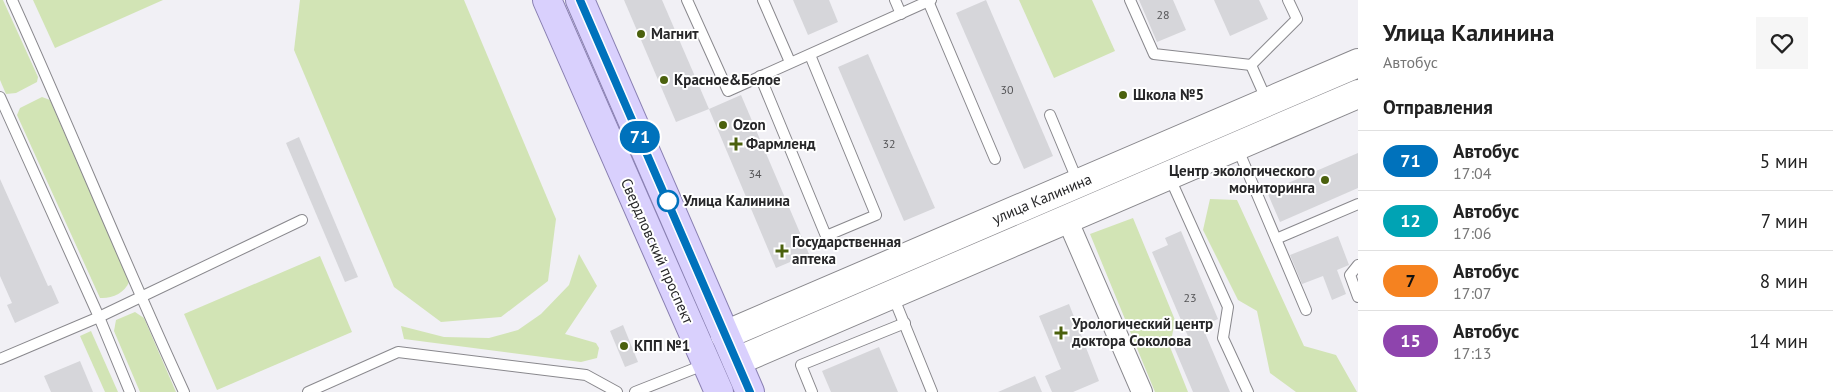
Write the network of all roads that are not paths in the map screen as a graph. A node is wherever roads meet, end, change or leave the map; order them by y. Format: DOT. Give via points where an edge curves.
graph roads {
  1 [pos="12,0"];
  2 [pos="547,0"];
  3 [pos="580,0"];
  4 [pos="686,0"];
  5 [pos="764,0"];
  6 [pos="895,0"];
  7 [pos="1130,0"];
  8 [pos="1288,0"];
  9 [pos="930,1"];
  10 [pos="901,14"];
  11 [pos="810,55"];
  12 [pos="790,62"];
  13 [pos="1358,63"];
  14 [pos="1251,65"];
  15 [pos="760,76"];
  16 [pos="1358,94"];
  17 [pos="0,96"];
  18 [pos="1267,102"];
  19 [pos="1050,115"];
  20 [pos="1237,146"];
  21 [pos="995,160"];
  22 [pos="1168,175"];
  23 [pos="1078,183"];
  24 [pos="1358,204"];
  25 [pos="1067,219"];
  26 [pos="302,220"];
  27 [pos="1276,239"];
  28 [pos="1358,265"];
  29 [pos="892,294"];
  30 [pos="140,297"];
  31 [pos="1358,297"];
  32 [pos="1306,310"];
  33 [pos="98,317"];
  34 [pos="904,323"];
  35 [pos="725,335"];
  36 [pos="0,359"];
  37 [pos="737,361"];
  38 [pos="706,363"];
  39 [pos="130,392"];
  40 [pos="184,392"];
  41 [pos="308,392"];
  42 [pos="617,392"];
  43 [pos="635,392"];
  44 [pos="719,392"];
  45 [pos="750,392"];
  46 [pos="812,392"];
  47 [pos="932,392"];
  48 [pos="1142,392"];
  49 [pos="1248,392"];
  1 -- 30 [label="lane"];
  2 -- 38 [label="main road, Свердловский проспект"];
  3 -- 35 [label="main road, Свердловский проспект"];
  4 -- 15 [label="lane" via="728,91"];
  5 -- 12 [label="lane"];
  6 -- 10 [label="lane"];
  7 -- 14 [label="lane" via="1154,54"];
  8 -- 14 [label="lane" via="1297,19"];
  9 -- 10 [label="lane"];
  9 -- 21 [label="lane"];
  10 -- 11 [label="lane"];
  11 -- 12 [label="lane"];
  11 -- 15 [label="lane" via="876,215 826,236"];
  12 -- 15 [label="lane"];
  13 -- 18 [label="main road, улица Калинина"];
  14 -- 18 [label="lane"];
  16 -- 20 [label="main road, улица Калинина"];
  17 -- 33 [label="lane"];
  18 -- 23 [label="main road, улица Калинина"];
  19 -- 23 [label="lane"];
  20 -- 22 [label="main road, улица Калинина"];
  20 -- 27 [label="lane"];
  22 -- 25 [label="main road, улица Калинина"];
  22 -- 49 [label="lane" via="1228,307 1223,338"];
  23 -- 35 [label="main road, улица Калинина"];
  24 -- 27 [label="lane"];
  25 -- 29 [label="main road, улица Калинина"];
  25 -- 48 [label="street"];
  26 -- 30 [label="lane"];
  27 -- 32 [label="lane"];
  28 -- 31 [label="lane" via="1350,276"];
  29 -- 34 [label="lane"];
  29 -- 37 [label="main road, улица Калинина"];
  30 -- 33 [label="lane"];
  30 -- 40 [label="lane"];
  33 -- 36 [label="lane"];
  33 -- 39 [label="lane"];
  34 -- 46 [label="lane" via="801,365"];
  34 -- 47 [label="lane"];
  35 -- 37 [label="main road, Свердловский проспект"];
  35 -- 38 [label="main road"];
  37 -- 38 [label="main road"];
  37 -- 45 [label="main road, Свердловский проспект"];
  38 -- 43 [label="lane"];
  38 -- 44 [label="main road, Свердловский проспект"];
  41 -- 42 [label="lane" via="398,352 586,376"];
}
